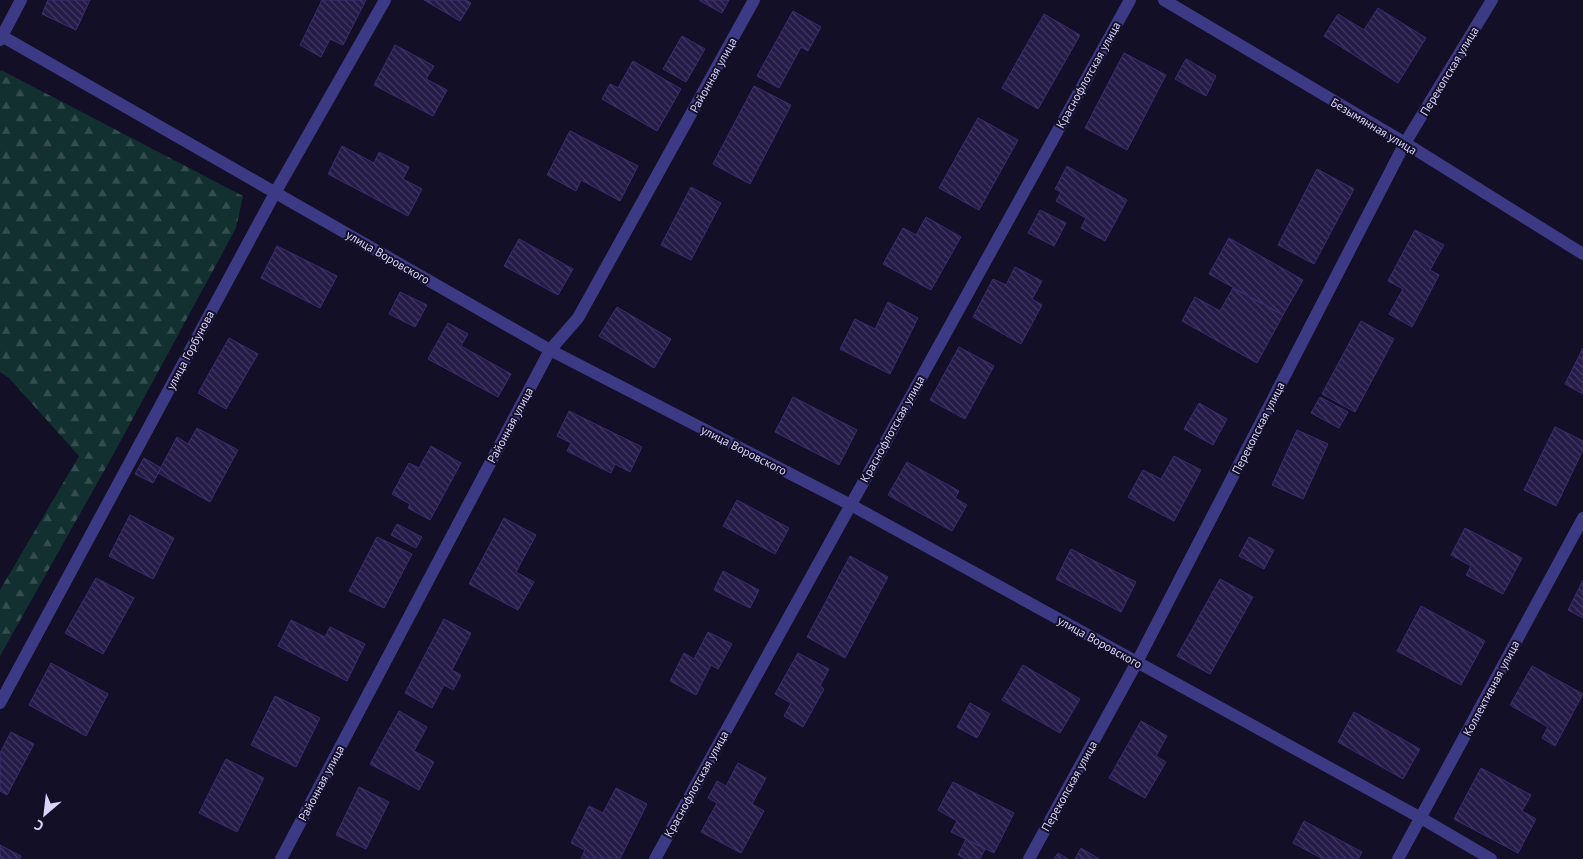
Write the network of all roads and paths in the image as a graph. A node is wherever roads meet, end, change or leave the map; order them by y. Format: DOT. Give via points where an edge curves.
graph roads {
  1 [pos="21,0"];
  2 [pos="385,0"];
  3 [pos="754,0"];
  4 [pos="1130,0"];
  5 [pos="1164,0"];
  6 [pos="1492,0"];
  7 [pos="1,38"];
  8 [pos="1405,143"];
  9 [pos="275,193"];
  10 [pos="1583,254"];
  11 [pos="550,350"];
  12 [pos="851,505"];
  13 [pos="1583,518"];
  14 [pos="1137,662"];
  15 [pos="0,703"];
  16 [pos="1421,818"];
  17 [pos="281,859"];
  18 [pos="655,859"];
  19 [pos="1029,859"];
  20 [pos="1398,859"];
  21 [pos="1491,859"];
  1 -- 7 [label="street"];
  2 -- 9 [label="street, улица Горбунова"];
  3 -- 11 [label="street, Районная улица" via="578,318"];
  4 -- 12 [label="street, Краснофлотская улица"];
  5 -- 8 [label="street, Безымянная улица"];
  6 -- 8 [label="street, Перекопская улица"];
  7 -- 9 [label="street, улица Воровского"];
  8 -- 10 [label="street, Безымянная улица"];
  8 -- 14 [label="street, Перекопская улица"];
  9 -- 11 [label="street, улица Воровского"];
  9 -- 15 [label="street, улица Горбунова"];
  11 -- 12 [label="street, улица Воровского"];
  11 -- 17 [label="street, Районная улица"];
  12 -- 14 [label="street, улица Воровского"];
  12 -- 18 [label="street, Краснофлотская улица"];
  13 -- 16 [label="street, Коллективная улица"];
  14 -- 16 [label="street, улица Воровского"];
  14 -- 19 [label="street, Перекопская улица"];
  16 -- 20 [label="street, Коллективная улица"];
  16 -- 21 [label="street, улица Воровского"];
}
